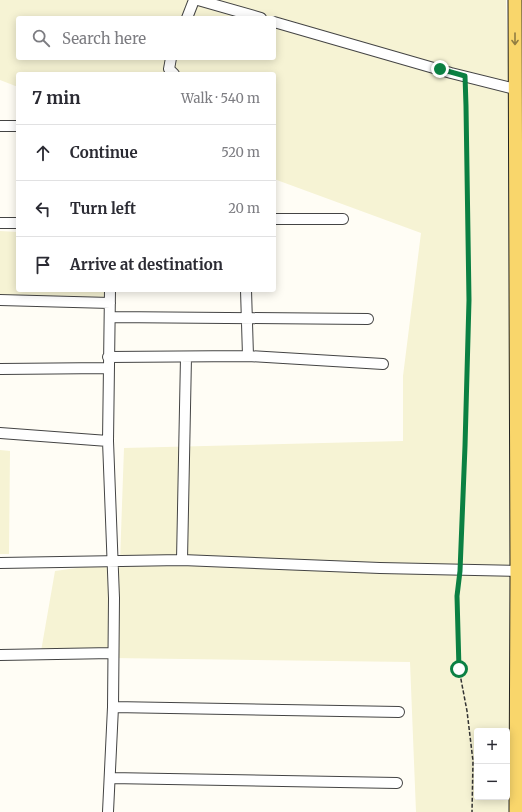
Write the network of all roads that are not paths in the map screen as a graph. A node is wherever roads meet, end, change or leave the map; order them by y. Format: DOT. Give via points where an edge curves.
graph roads {
  1 [pos="194,0"];
  2 [pos="198,0"];
  3 [pos="515,0"];
  4 [pos="188,16"];
  5 [pos="254,16"];
  6 [pos="276,23"];
  7 [pos="171,60"];
  8 [pos="172,72"];
  9 [pos="515,89"];
  10 [pos="0,126"];
  11 [pos="16,126"];
  12 [pos="276,219"];
  13 [pos="343,219"];
  14 [pos="0,223"];
  15 [pos="16,223"];
  16 [pos="110,292"];
  17 [pos="246,292"];
  18 [pos="0,300"];
  19 [pos="110,303"];
  20 [pos="110,317"];
  21 [pos="246,318"];
  22 [pos="368,319"];
  23 [pos="248,356"];
  24 [pos="108,357"];
  25 [pos="186,357"];
  26 [pos="383,364"];
  27 [pos="108,368"];
  28 [pos="0,369"];
  29 [pos="0,433"];
  30 [pos="108,441"];
  31 [pos="182,560"];
  32 [pos="112,561"];
  33 [pos="0,563"];
  34 [pos="520,571"];
  35 [pos="113,653"];
  36 [pos="0,655"];
  37 [pos="113,706"];
  38 [pos="399,712"];
  39 [pos="110,778"];
  40 [pos="397,783"];
  41 [pos="108,812"];
  42 [pos="516,812"];
  1 -- 4 [label="street"];
  2 -- 5 [label="street"];
  3 -- 9 [label="main road, one-way"];
  6 -- 9 [label="street"];
  7 -- 8 [label="street" via="169,69"];
  9 -- 34 [label="main road"];
  10 -- 11 [label="street"];
  12 -- 13 [label="street"];
  14 -- 15 [label="street"];
  16 -- 19 [label="street"];
  17 -- 21 [label="street"];
  18 -- 19 [label="street"];
  19 -- 20 [label="street"];
  20 -- 21 [label="street"];
  20 -- 24 [label="street"];
  21 -- 22 [label="street"];
  21 -- 23 [label="street"];
  23 -- 25 [label="street"];
  23 -- 26 [label="street"];
  24 -- 25 [label="street"];
  24 -- 27 [label="street"];
  25 -- 31 [label="street"];
  27 -- 28 [label="street"];
  27 -- 30 [label="street"];
  29 -- 30 [label="street"];
  30 -- 32 [label="street"];
  31 -- 32 [label="street"];
  31 -- 34 [label="street"];
  32 -- 33 [label="street"];
  32 -- 35 [label="street"];
  34 -- 42 [label="main road"];
  35 -- 36 [label="street"];
  35 -- 37 [label="street"];
  37 -- 38 [label="street"];
  37 -- 39 [label="street"];
  39 -- 40 [label="street"];
  39 -- 41 [label="street"];
}
